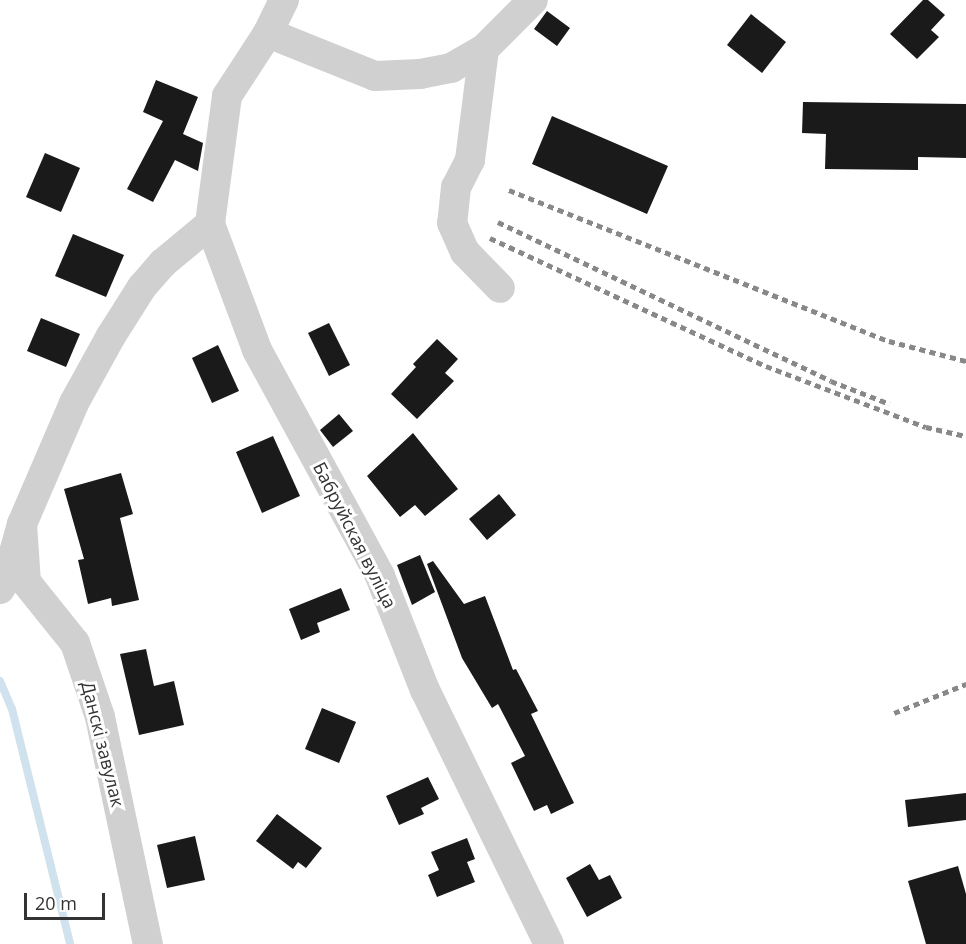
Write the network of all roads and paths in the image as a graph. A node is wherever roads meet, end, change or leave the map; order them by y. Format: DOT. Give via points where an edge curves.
graph roads {
  1 [pos="284,0"];
  2 [pos="533,0"];
  3 [pos="268,33"];
  4 [pos="484,49"];
  5 [pos="210,224"];
  6 [pos="500,288"];
  7 [pos="11,517"];
  8 [pos="0,589"];
  9 [pos="142,942"];
  10 [pos="549,944"];
  1 -- 3 [label="street, Бабруйская вуліца"];
  2 -- 4 [label="street"];
  3 -- 4 [label="street" via="375,76 451,68"];
  3 -- 5 [label="street, Бабруйская вуліца" via="227,96"];
  4 -- 6 [label="street" via="470,160 456,187 452,223 465,252"];
  5 -- 7 [label="street" via="142,287"];
  5 -- 10 [label="street, Бабруйская вуліца" via="257,350 380,576 425,690"];
  7 -- 8 [label="street" via="7,577"];
  7 -- 9 [label="street, Данскі завулак" via="26,582 75,643 100,717"];
}
